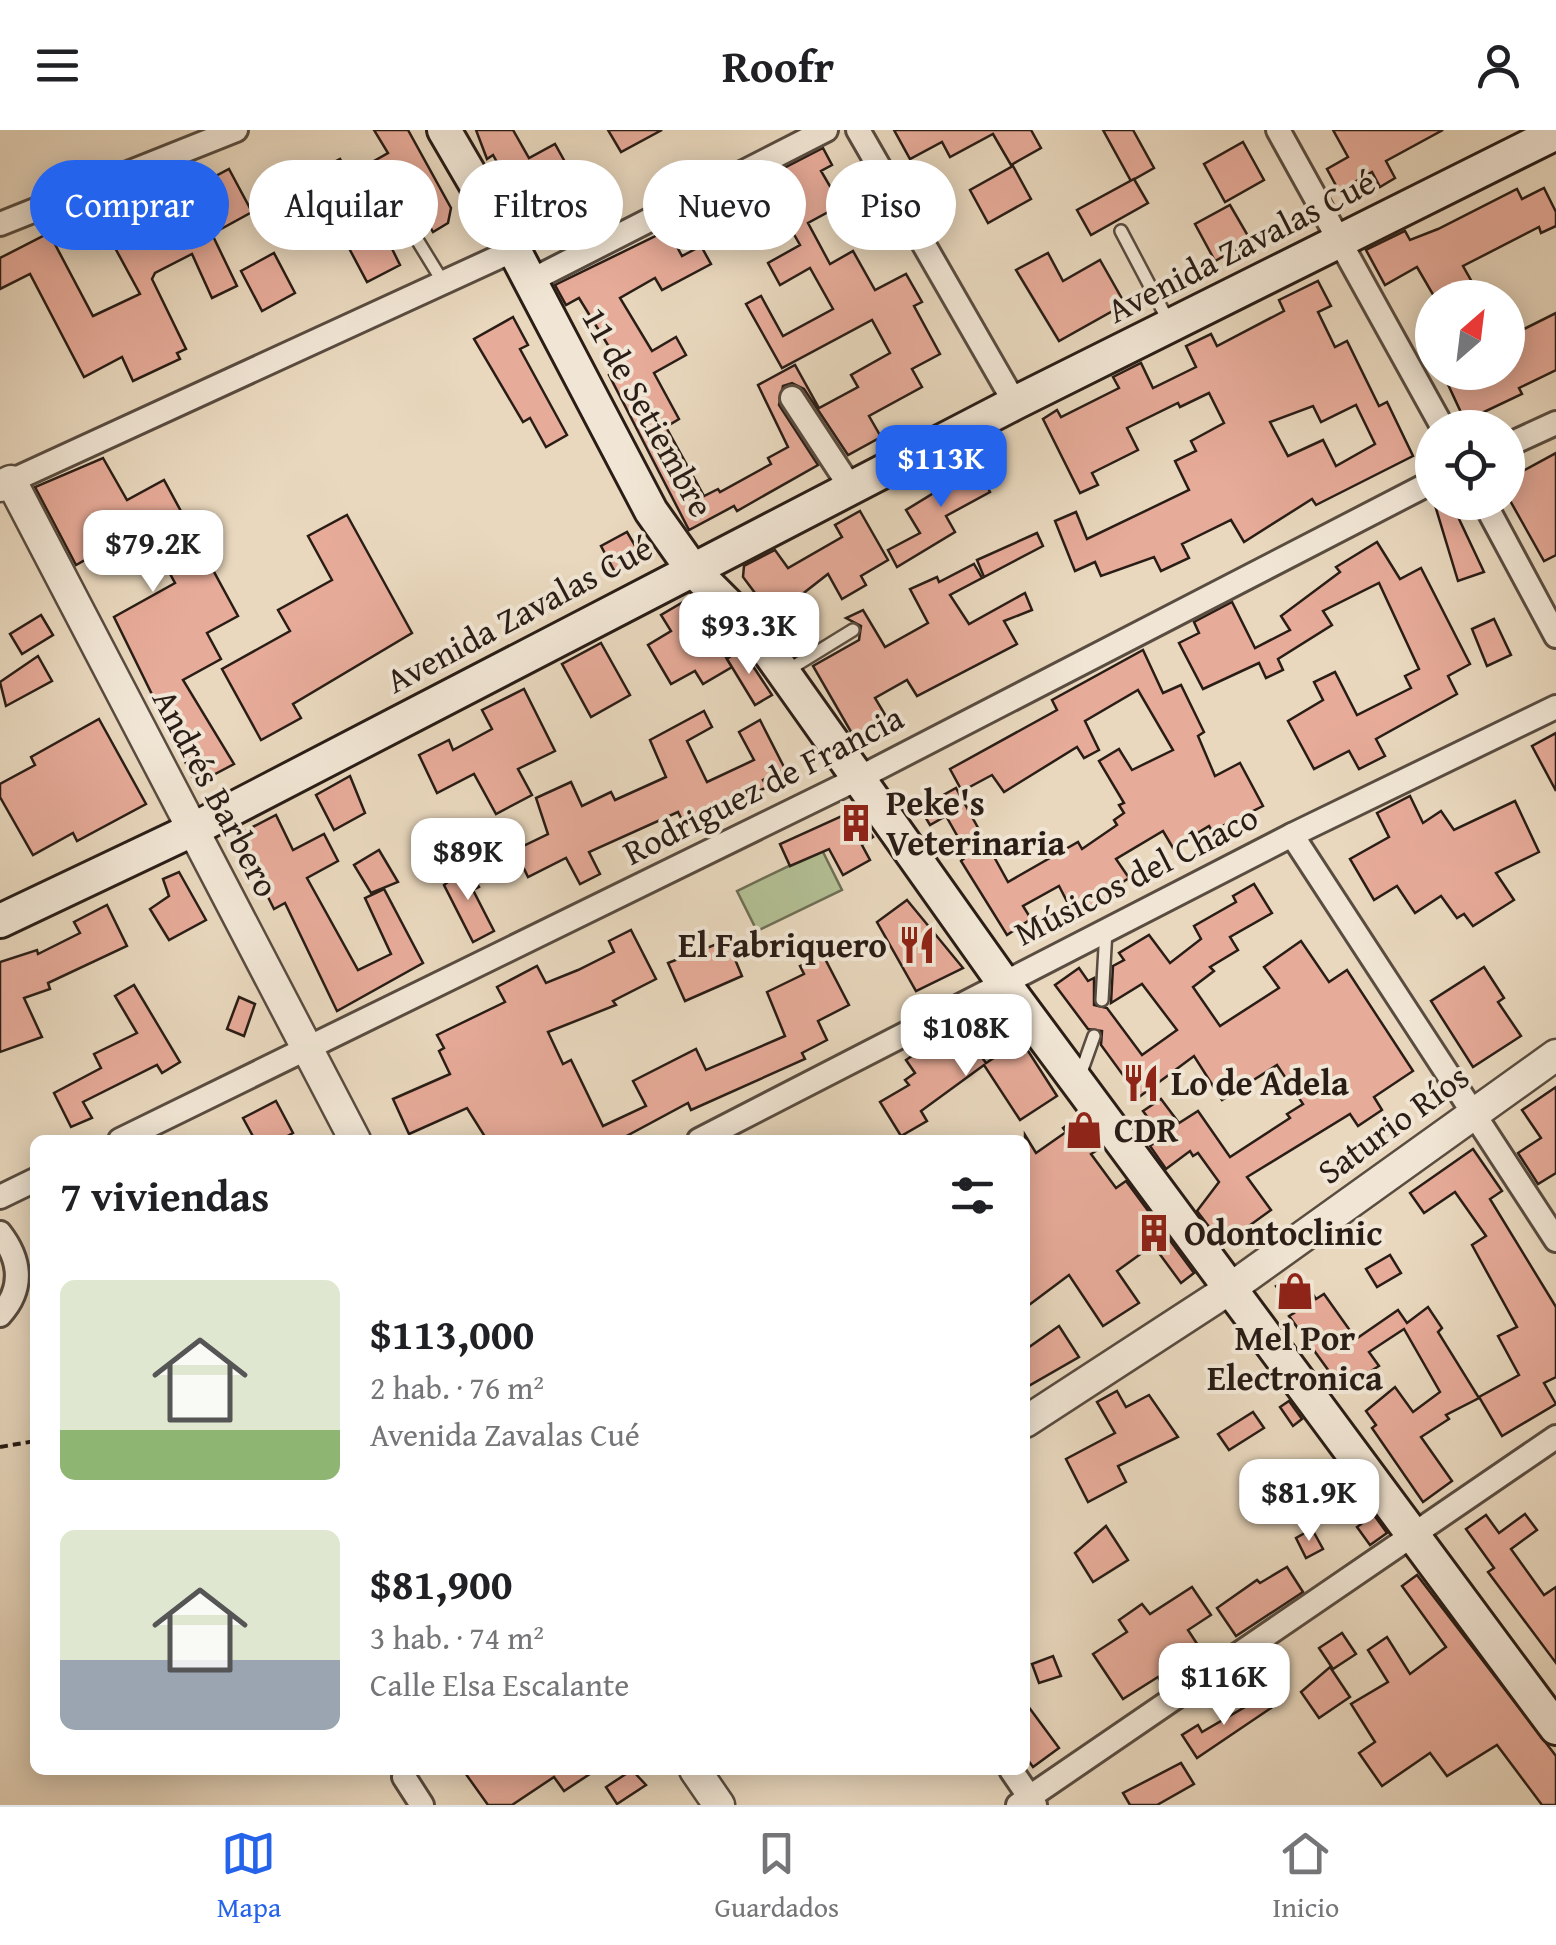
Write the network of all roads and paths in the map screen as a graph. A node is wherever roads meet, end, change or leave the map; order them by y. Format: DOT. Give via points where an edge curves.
graph roads {
  1 [pos="236,130"];
  2 [pos="444,130"];
  3 [pos="826,130"];
  4 [pos="858,130"];
  5 [pos="1278,130"];
  6 [pos="1556,133"];
  7 [pos="462,160"];
  8 [pos="0,224"];
  9 [pos="1121,231"];
  10 [pos="1340,241"];
  11 [pos="423,250"];
  12 [pos="514,250"];
  13 [pos="443,282"];
  14 [pos="530,282"];
  15 [pos="1171,326"];
  16 [pos="792,398"];
  17 [pos="1015,404"];
  18 [pos="1433,410"];
  19 [pos="1556,423"];
  20 [pos="1525,438"];
  21 [pos="5,484"];
  22 [pos="851,488"];
  23 [pos="1415,491"];
  24 [pos="1494,520"];
  25 [pos="692,569"];
  26 [pos="853,630"];
  27 [pos="1556,636"];
  28 [pos="783,673"];
  29 [pos="1556,706"];
  30 [pos="856,779"];
  31 [pos="192,830"];
  32 [pos="1292,835"];
  33 [pos="0,920"];
  34 [pos="1106,930"];
  35 [pos="1004,982"];
  36 [pos="1102,1000"];
  37 [pos="1094,1036"];
  38 [pos="309,1050"];
  39 [pos="1556,1055"];
  40 [pos="1078,1082"];
  41 [pos="1471,1112"];
  42 [pos="130,1135"];
  43 [pos="352,1135"];
  44 [pos="708,1135"];
  45 [pos="30,1182"];
  46 [pos="0,1197"];
  47 [pos="0,1234"];
  48 [pos="1556,1240"];
  49 [pos="1230,1288"];
  50 [pos="0,1315"];
  51 [pos="1030,1419"];
  52 [pos="1556,1437"];
  53 [pos="30,1442"];
  54 [pos="0,1447"];
  55 [pos="1412,1535"];
  56 [pos="1556,1728"];
  57 [pos="698,1775"];
  58 [pos="1014,1775"];
  59 [pos="404,1777"];
  60 [pos="1028,1802"];
  61 [pos="419,1804"];
  62 [pos="719,1805"];
  1 -- 8 [label="street"];
  2 -- 7 [label="main road, 11 de Setiembre"];
  3 -- 14 [label="street"];
  4 -- 17 [label="street"];
  5 -- 10 [label="street"];
  6 -- 10 [label="main road, Avenida Zavalas Cué"];
  9 -- 15 [label="lane"];
  10 -- 15 [label="main road, Avenida Zavalas Cué"];
  10 -- 18 [label="street"];
  11 -- 13 [label="lane"];
  12 -- 13 [label="street"];
  12 -- 14 [label="main road, 11 de Setiembre"];
  13 -- 21 [label="street"];
  14 -- 25 [label="main road, 11 de Setiembre" via="650,511"];
  15 -- 17 [label="main road, Avenida Zavalas Cué"];
  16 -- 22 [label="street"];
  17 -- 22 [label="main road, Avenida Zavalas Cué"];
  19 -- 20 [label="street"];
  21 -- 31 [label="street, Andrés Barbero"];
  22 -- 25 [label="main road, Avenida Zavalas Cué" via="756,543"];
  23 -- 30 [label="street, Rodriguez de Francia"];
  24 -- 27 [label="street"];
  25 -- 28 [label="main road, 11 de Setiembre" via="759,617"];
  25 -- 31 [label="main road, Avenida Zavalas Cué"];
  26 -- 28 [label="lane"];
  28 -- 30 [label="main road, 11 de Setiembre"];
  29 -- 32 [label="street, Músicos del Chaco"];
  30 -- 35 [label="main road, 11 de Setiembre"];
  30 -- 38 [label="street, Rodriguez de Francia"];
  31 -- 33 [label="main road, Avenida Zavalas Cué"];
  31 -- 38 [label="street, Andrés Barbero"];
  32 -- 34 [label="street, Músicos del Chaco"];
  32 -- 41 [label="street"];
  34 -- 35 [label="street, Músicos del Chaco"];
  34 -- 36 [label="lane"];
  35 -- 40 [label="main road, 11 de Setiembre"];
  35 -- 44 [label="street, Músicos del Chaco"];
  37 -- 40 [label="lane"];
  38 -- 42 [label="street, Rodriguez de Francia"];
  38 -- 43 [label="street, Andrés Barbero"];
  39 -- 41 [label="street, Saturio Ríos"];
  40 -- 49 [label="main road, 11 de Setiembre"];
  41 -- 48 [label="street"];
  41 -- 49 [label="street, Saturio Ríos"];
  45 -- 46 [label="street"];
  47 -- 50 [label="street" via="19,1272"];
  49 -- 51 [label="street, Saturio Ríos"];
  49 -- 55 [label="main road, 11 de Setiembre"];
  52 -- 55 [label="street"];
  53 -- 54 [label="path"];
  55 -- 56 [label="main road, 11 de Setiembre"];
  55 -- 60 [label="street"];
  57 -- 62 [label="street"];
  58 -- 60 [label="street"];
  59 -- 61 [label="street"];
}
